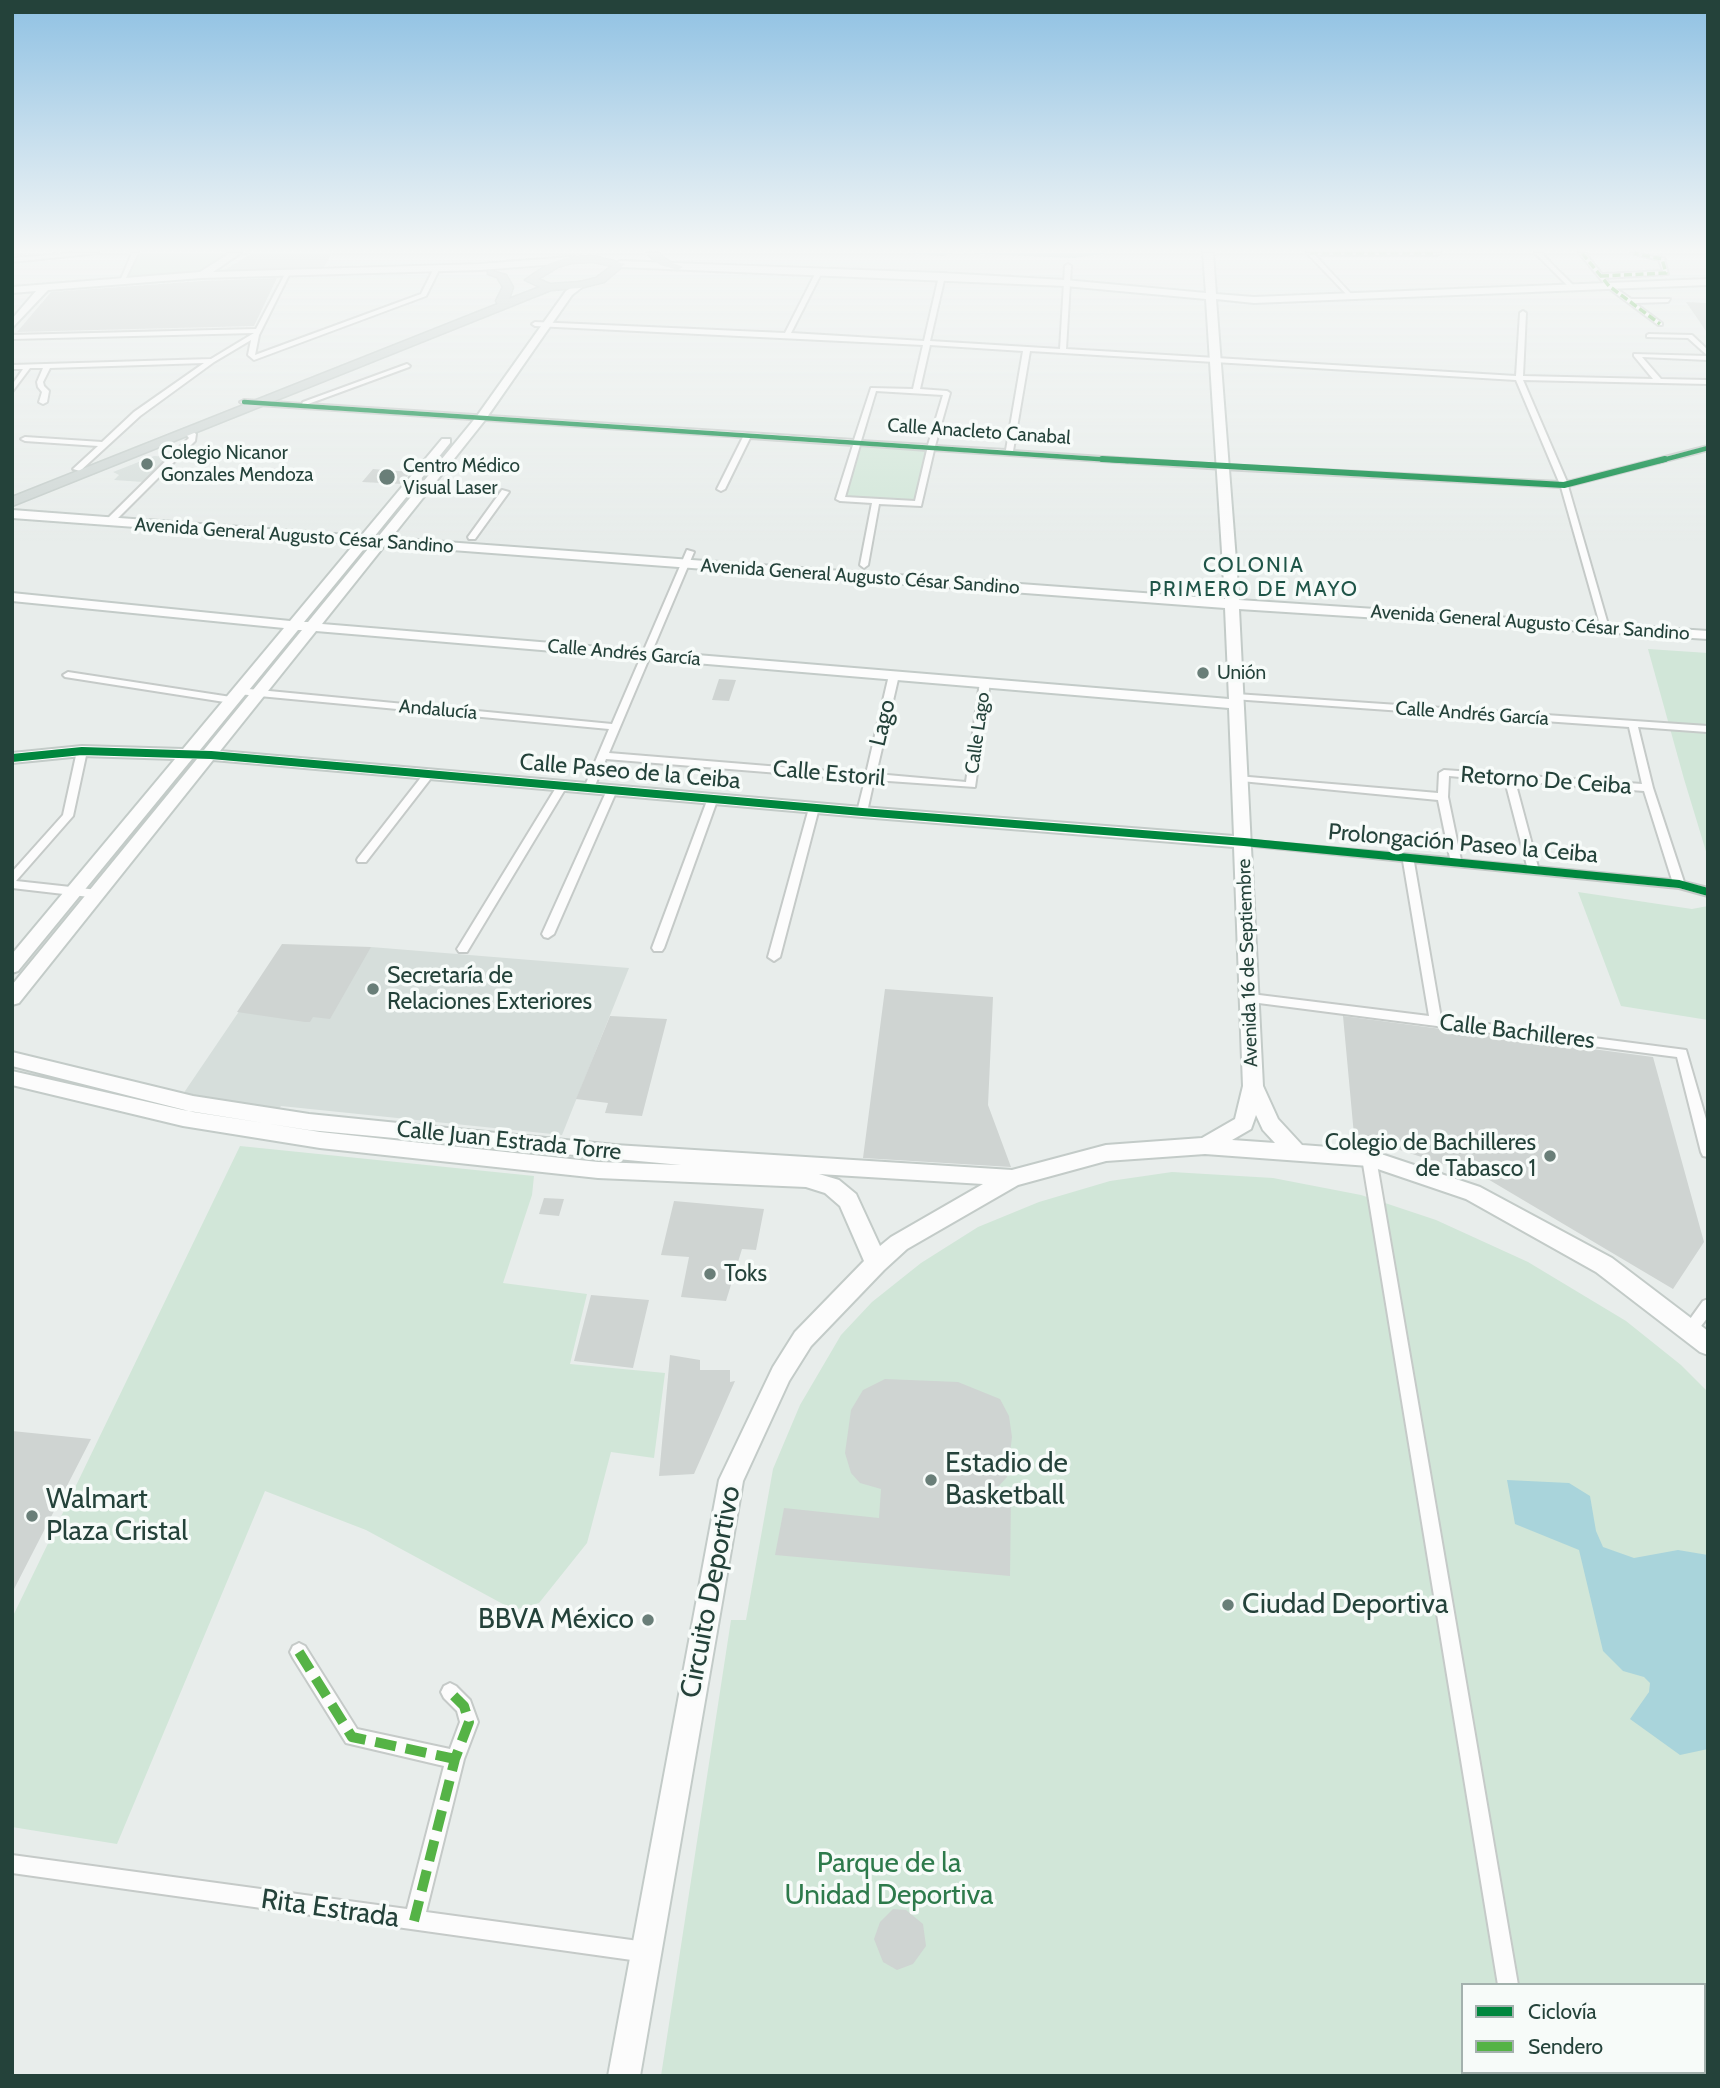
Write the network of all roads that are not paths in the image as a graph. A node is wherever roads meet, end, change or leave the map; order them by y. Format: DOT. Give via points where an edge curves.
graph roads {
  1 [pos="229,350"];
  2 [pos="252,350"];
  3 [pos="274,350"];
  4 [pos="377,350"];
  5 [pos="387,350"];
  6 [pos="515,350"];
  7 [pos="529,350"];
  8 [pos="926,350"];
  9 [pos="1027,350"];
  10 [pos="1053,350"];
  11 [pos="1213,350"];
  12 [pos="1521,350"];
  13 [pos="1063,351"];
  14 [pos="1708,356"];
  15 [pos="1214,359"];
  16 [pos="212,361"];
  17 [pos="407,366"];
  18 [pos="12,367"];
  19 [pos="29,367"];
  20 [pos="47,367"];
  21 [pos="1519,378"];
  22 [pos="1659,381"];
  23 [pos="1708,382"];
  24 [pos="12,390"];
  25 [pos="916,391"];
  26 [pos="43,402"];
  27 [pos="250,402"];
  28 [pos="298,406"];
  29 [pos="466,417"];
  30 [pos="481,418"];
  31 [pos="188,432"];
  32 [pos="747,436"];
  33 [pos="25,439"];
  34 [pos="859,442"];
  35 [pos="103,444"];
  36 [pos="931,447"];
  37 [pos="1708,448"];
  38 [pos="1009,452"];
  39 [pos="1223,467"];
  40 [pos="77,469"];
  41 [pos="1564,485"];
  42 [pos="721,489"];
  43 [pos="505,492"];
  44 [pos="12,495"];
  45 [pos="876,501"];
  46 [pos="12,503"];
  47 [pos="12,514"];
  48 [pos="114,517"];
  49 [pos="372,530"];
  50 [pos="390,531"];
  51 [pos="472,537"];
  52 [pos="362,541"];
  53 [pos="381,543"];
  54 [pos="688,558"];
  55 [pos="863,565"];
  56 [pos="12,597"];
  57 [pos="1232,598"];
  58 [pos="1603,622"];
  59 [pos="1708,623"];
  60 [pos="293,625"];
  61 [pos="313,627"];
  62 [pos="1708,635"];
  63 [pos="647,655"];
  64 [pos="68,675"];
  65 [pos="894,675"];
  66 [pos="985,682"];
  67 [pos="259,693"];
  68 [pos="234,695"];
  69 [pos="1237,700"];
  70 [pos="1633,725"];
  71 [pos="616,727"];
  72 [pos="1707,729"];
  73 [pos="82,751"];
  74 [pos="186,753"];
  75 [pos="211,755"];
  76 [pos="603,757"];
  77 [pos="12,758"];
  78 [pos="430,773"];
  79 [pos="871,777"];
  80 [pos="1241,778"];
  81 [pos="1509,778"];
  82 [pos="971,785"];
  83 [pos="562,786"];
  84 [pos="589,788"];
  85 [pos="1648,789"];
  86 [pos="612,790"];
  87 [pos="1443,797"];
  88 [pos="713,798"];
  89 [pos="814,807"];
  90 [pos="862,813"];
  91 [pos="1244,842"];
  92 [pos="1408,858"];
  93 [pos="362,860"];
  94 [pos="1457,864"];
  95 [pos="1533,869"];
  96 [pos="12,878"];
  97 [pos="12,884"];
  98 [pos="1679,884"];
  99 [pos="74,891"];
  100 [pos="1708,892"];
  101 [pos="98,894"];
  102 [pos="548,934"];
  103 [pos="659,948"];
  104 [pos="463,949"];
  105 [pos="774,957"];
  106 [pos="12,967"];
  107 [pos="12,998"];
  108 [pos="1251,998"];
  109 [pos="1436,1022"];
  110 [pos="12,1059"];
  111 [pos="12,1078"];
  112 [pos="1253,1087"];
  113 [pos="1205,1146"];
  114 [pos="1295,1151"];
  115 [pos="1708,1152"];
  116 [pos="1369,1158"];
  117 [pos="657,1164"];
  118 [pos="1012,1178"];
  119 [pos="876,1264"];
  120 [pos="1708,1305"];
  121 [pos="1699,1337"];
  122 [pos="299,1652"];
  123 [pos="450,1692"];
  124 [pos="455,1759"];
  125 [pos="12,1864"];
  126 [pos="414,1921"];
  127 [pos="648,1953"];
  128 [pos="1508,1983"];
  129 [pos="624,2076"];
  1 -- 16 [label="street"];
  2 -- 3 [label="street" via="254,358"];
  4 -- 27 [label="main road"];
  5 -- 27 [label="main road"];
  6 -- 29 [label="main road"];
  7 -- 30 [label="main road"];
  8 -- 25 [label="street"];
  9 -- 38 [label="street"];
  10 -- 13 [label="street"];
  11 -- 15 [label="main road, Avenida 16 de Septiembre"];
  12 -- 21 [label="street"];
  13 -- 15 [label="street"];
  14 -- 22 [label="street" via="1636,355"];
  15 -- 21 [label="street"];
  15 -- 39 [label="main road, Avenida 16 de Septiembre"];
  16 -- 20 [label="street"];
  16 -- 35 [label="street"];
  17 -- 28 [label="street"];
  18 -- 19 [label="street"];
  19 -- 20 [label="street"];
  19 -- 24 [label="street"];
  20 -- 26 [label="street" via="40,382 46,390"];
  21 -- 22 [label="street"];
  21 -- 41 [label="street"];
  22 -- 23 [label="street"];
  25 -- 34 [label="street" via="873,389"];
  25 -- 36 [label="street" via="947,393"];
  27 -- 28 [label="street, Calle Anacleto Canabal"];
  27 -- 31 [label="main road"];
  27 -- 40 [label="main road"];
  28 -- 29 [label="street, Calle Anacleto Canabal"];
  29 -- 30 [label="street, Calle Anacleto Canabal"];
  29 -- 49 [label="main road"];
  30 -- 32 [label="street, Calle Anacleto Canabal"];
  30 -- 50 [label="main road"];
  31 -- 46 [label="main road"];
  31 -- 48 [label="street" via="192,439"];
  32 -- 34 [label="street, Calle Anacleto Canabal"];
  32 -- 42 [label="street"];
  33 -- 35 [label="street"];
  34 -- 36 [label="street, Calle Anacleto Canabal"];
  34 -- 45 [label="street" via="840,499"];
  35 -- 40 [label="street"];
  36 -- 38 [label="street, Calle Anacleto Canabal"];
  36 -- 45 [label="street" via="918,504"];
  37 -- 41 [label="street, Calle Anacleto Canabal"];
  38 -- 39 [label="street, Calle Anacleto Canabal"];
  39 -- 41 [label="street, Calle Anacleto Canabal"];
  39 -- 57 [label="main road, Avenida 16 de Septiembre"];
  40 -- 44 [label="main road"];
  41 -- 58 [label="street"];
  43 -- 51 [label="street"];
  45 -- 55 [label="street"];
  46 -- 48 [label="main road, Avenida General Augusto César Sandino"];
  47 -- 48 [label="main road, Avenida General Augusto César Sandino"];
  48 -- 49 [label="main road, Avenida General Augusto César Sandino"];
  48 -- 52 [label="main road, Avenida General Augusto César Sandino"];
  49 -- 50 [label="main road, Avenida General Augusto César Sandino"];
  49 -- 52 [label="main road"];
  50 -- 51 [label="main road, Avenida General Augusto César Sandino"];
  50 -- 53 [label="main road"];
  51 -- 54 [label="main road, Avenida General Augusto César Sandino"];
  52 -- 53 [label="main road, Avenida General Augusto César Sandino"];
  52 -- 60 [label="main road"];
  53 -- 54 [label="main road, Avenida General Augusto César Sandino"];
  53 -- 61 [label="main road"];
  54 -- 55 [label="main road, Avenida General Augusto César Sandino"];
  54 -- 57 [label="main road, Avenida General Augusto César Sandino"];
  54 -- 63 [label="street"];
  55 -- 57 [label="main road, Avenida General Augusto César Sandino"];
  56 -- 60 [label="main road, Calle Andrés García"];
  57 -- 58 [label="main road, Avenida General Augusto César Sandino"];
  57 -- 69 [label="main road, Avenida 16 de Septiembre"];
  58 -- 59 [label="main road, Avenida General Augusto César Sandino"];
  58 -- 62 [label="main road, Avenida General Augusto César Sandino"];
  60 -- 61 [label="main road, Calle Andrés García"];
  60 -- 68 [label="main road"];
  61 -- 63 [label="main road, Calle Andrés García"];
  61 -- 67 [label="main road"];
  63 -- 65 [label="main road, Calle Andrés García"];
  63 -- 71 [label="street"];
  64 -- 68 [label="street"];
  65 -- 66 [label="main road, Calle Andrés García"];
  65 -- 79 [label="street, Lago"];
  66 -- 69 [label="main road, Calle Andrés García"];
  66 -- 82 [label="street, Calle Lago"];
  67 -- 68 [label="street"];
  67 -- 71 [label="street, Andalucía"];
  67 -- 75 [label="main road"];
  68 -- 74 [label="main road"];
  69 -- 70 [label="street, Calle Andrés García"];
  69 -- 80 [label="main road, Avenida 16 de Septiembre"];
  70 -- 72 [label="street, Calle Andrés García"];
  70 -- 85 [label="street"];
  71 -- 76 [label="street"];
  73 -- 74 [label="main road, Calle Paseo de la Ceiba"];
  73 -- 77 [label="main road, Calle Paseo de la Ceiba"];
  73 -- 96 [label="street" via="68,816"];
  74 -- 75 [label="main road, Calle Paseo de la Ceiba"];
  74 -- 99 [label="main road"];
  75 -- 78 [label="main road, Calle Paseo de la Ceiba"];
  75 -- 101 [label="main road"];
  76 -- 79 [label="street, Calle Estoril"];
  76 -- 84 [label="street"];
  78 -- 83 [label="main road, Calle Paseo de la Ceiba"];
  78 -- 93 [label="street"];
  79 -- 82 [label="street, Calle Estoril"];
  79 -- 90 [label="street, Lago"];
  80 -- 87 [label="street"];
  80 -- 91 [label="main road, Avenida 16 de Septiembre"];
  81 -- 85 [label="street, Retorno De Ceiba"];
  81 -- 87 [label="street, Retorno De Ceiba" via="1444,773"];
  81 -- 95 [label="street"];
  83 -- 84 [label="main road, Calle Paseo de la Ceiba"];
  83 -- 104 [label="street"];
  84 -- 86 [label="main road, Calle Paseo de la Ceiba"];
  85 -- 98 [label="street"];
  86 -- 88 [label="main road, Calle Paseo de la Ceiba"];
  86 -- 102 [label="street"];
  87 -- 94 [label="street"];
  88 -- 89 [label="main road, Calle Paseo de la Ceiba"];
  88 -- 103 [label="street"];
  89 -- 90 [label="main road, Calle Paseo de la Ceiba"];
  89 -- 105 [label="street"];
  90 -- 91 [label="main road, Calle Paseo de la Ceiba"];
  91 -- 92 [label="street, Prolongación Paseo la Ceiba"];
  91 -- 108 [label="main road, Avenida 16 de Septiembre"];
  92 -- 94 [label="street, Prolongación Paseo la Ceiba"];
  92 -- 109 [label="street"];
  94 -- 95 [label="street, Prolongación Paseo la Ceiba"];
  95 -- 98 [label="street, Prolongación Paseo la Ceiba"];
  97 -- 99 [label="street"];
  98 -- 100 [label="street, Prolongación Paseo la Ceiba"];
  99 -- 101 [label="street"];
  99 -- 106 [label="main road"];
  101 -- 107 [label="main road"];
  108 -- 109 [label="street, Calle Bachilleres"];
  108 -- 112 [label="main road, Avenida 16 de Septiembre"];
  109 -- 115 [label="street, Calle Bachilleres" via="1682,1054"];
  110 -- 117 [label="main road, Calle Juan Estrada Torre" via="240,1112"];
  111 -- 117 [label="main road, Calle Juan Estrada Torre" via="233,1128 320,1140 587,1168"];
  112 -- 113 [label="main road, Avenida 16 de Septiembre" via="1244,1123"];
  112 -- 114 [label="main road, Avenida 16 de Septiembre" via="1270,1124"];
  113 -- 114 [label="main road, Circuito Deportivo"];
  113 -- 118 [label="main road, Circuito Deportivo" via="1106,1153"];
  114 -- 116 [label="main road, Circuito Deportivo"];
  116 -- 121 [label="main road, Circuito Deportivo" via="1473,1193 1604,1265"];
  116 -- 128 [label="street"];
  117 -- 118 [label="main road, Calle Juan Estrada Torre"];
  117 -- 119 [label="main road, Calle Juan Estrada Torre" via="806,1179 832,1186 848,1200 859,1219"];
  118 -- 119 [label="main road, Circuito Deportivo" via="899,1243"];
  119 -- 127 [label="main road, Circuito Deportivo" via="803,1339 781,1374 731,1480"];
  120 -- 121 [label="street"];
  122 -- 124 [label="street" via="352,1737"];
  123 -- 124 [label="street" via="464,1706 469,1722"];
  124 -- 126 [label="street"];
  125 -- 126 [label="street, Rita Estrada"];
  126 -- 127 [label="street, Rita Estrada"];
  127 -- 129 [label="main road, Circuito Deportivo"];
}
